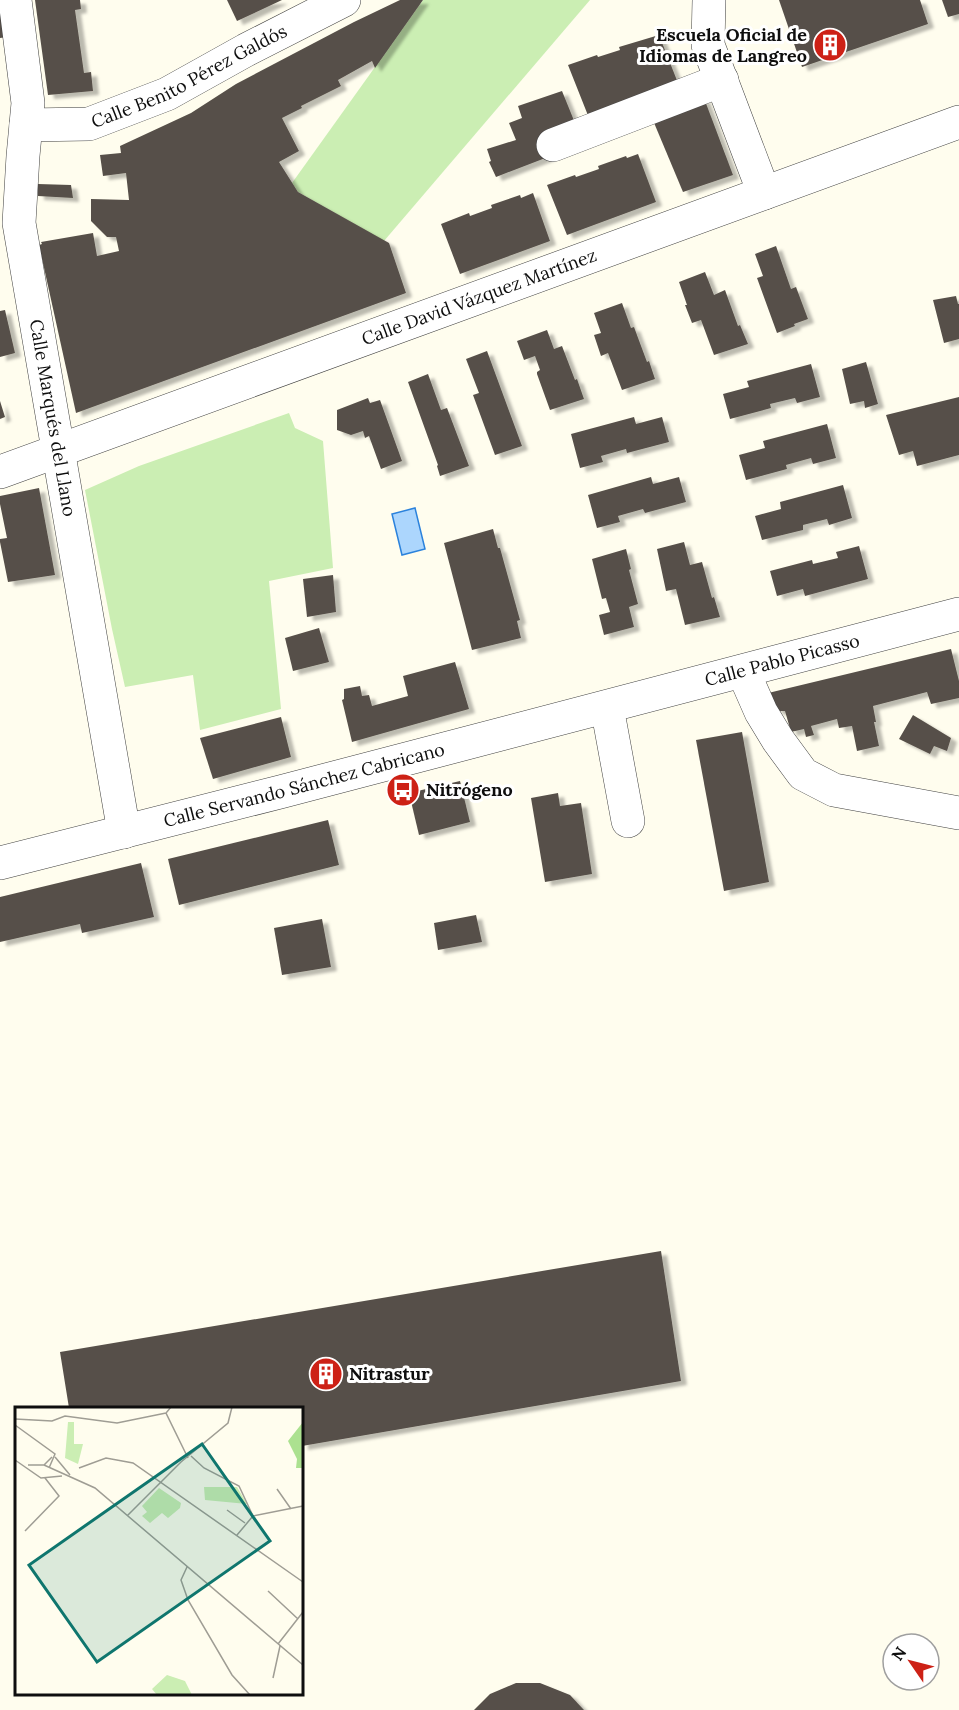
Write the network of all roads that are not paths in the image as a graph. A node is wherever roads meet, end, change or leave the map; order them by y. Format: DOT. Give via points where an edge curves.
graph roads {
  1 [pos="15,0"];
  2 [pos="344,0"];
  3 [pos="709,0"];
  4 [pos="722,80"];
  5 [pos="959,122"];
  6 [pos="16,144"];
  7 [pos="553,145"];
  8 [pos="764,193"];
  9 [pos="59,451"];
  10 [pos="0,472"];
  11 [pos="959,615"];
  12 [pos="743,671"];
  13 [pos="607,707"];
  14 [pos="959,813"];
  15 [pos="628,821"];
  16 [pos="124,832"];
  17 [pos="0,863"];
  1 -- 6 [label="street, Calle Marqués del Llano" via="28,103"];
  2 -- 6 [label="street, Calle Benito Pérez Galdós" via="167,94 89,124"];
  3 -- 4 [label="street" via="708,45"];
  4 -- 7 [label="street"];
  4 -- 8 [label="street"];
  5 -- 8 [label="street, Calle David Vázquez Martínez"];
  6 -- 9 [label="street, Calle Marqués del Llano" via="19,223"];
  8 -- 9 [label="street, Calle David Vázquez Martínez"];
  9 -- 10 [label="street, Calle David Vázquez Martínez"];
  9 -- 16 [label="street, Calle Marqués del Llano"];
  11 -- 12 [label="street, Calle Pablo Picasso"];
  12 -- 13 [label="street, Calle Pablo Picasso"];
  12 -- 14 [label="street" via="760,712 803,774 834,790"];
  13 -- 15 [label="street"];
  13 -- 16 [label="street, Calle Servando Sánchez Cabricano"];
  16 -- 17 [label="street, Calle Servando Sánchez Cabricano"];
}
